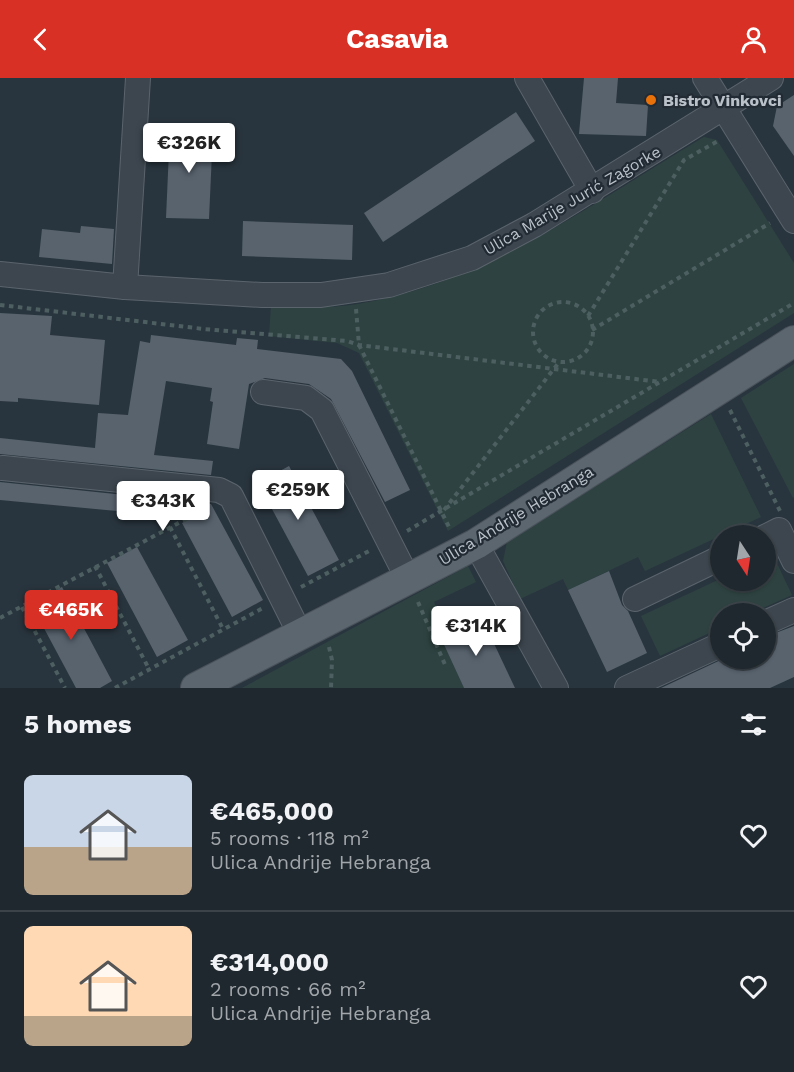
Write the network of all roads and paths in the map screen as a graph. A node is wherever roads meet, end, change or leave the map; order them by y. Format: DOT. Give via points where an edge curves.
graph roads {
  1 [pos="138,78"];
  2 [pos="527,78"];
  3 [pos="705,78"];
  4 [pos="771,78"];
  5 [pos="724,109"];
  6 [pos="704,150"];
  7 [pos="592,190"];
  8 [pos="791,216"];
  9 [pos="0,274"];
  10 [pos="125,287"];
  11 [pos="355,292"];
  12 [pos="794,303"];
  13 [pos="0,305"];
  14 [pos="588,316"];
  15 [pos="592,330"];
  16 [pos="794,341"];
  17 [pos="359,345"];
  18 [pos="560,362"];
  19 [pos="555,369"];
  20 [pos="662,382"];
  21 [pos="718,387"];
  22 [pos="263,392"];
  23 [pos="3,468"];
  24 [pos="231,496"];
  25 [pos="777,504"];
  26 [pos="442,512"];
  27 [pos="170,527"];
  28 [pos="776,532"];
  29 [pos="388,541"];
  30 [pos="468,548"];
  31 [pos="794,561"];
  32 [pos="710,563"];
  33 [pos="95,566"];
  34 [pos="408,579"];
  35 [pos="282,598"];
  36 [pos="635,599"];
  37 [pos="22,606"];
  38 [pos="794,610"];
  39 [pos="0,618"];
  40 [pos="776,618"];
  41 [pos="223,629"];
  42 [pos="309,630"];
  43 [pos="710,650"];
  44 [pos="446,667"];
  45 [pos="149,669"];
  46 [pos="65,688"];
  47 [pos="115,688"];
  48 [pos="196,688"];
  49 [pos="331,688"];
  50 [pos="556,688"];
  51 [pos="627,688"];
  1 -- 10 [label="street"];
  2 -- 7 [label="street"];
  3 -- 5 [label="street"];
  4 -- 5 [label="street, Ulica Marije Jurić Zagorke"];
  5 -- 7 [label="street, Ulica Marije Jurić Zagorke"];
  5 -- 8 [label="street"];
  6 -- 14 [label="path" via="684,160"];
  7 -- 11 [label="street, Ulica Marije Jurić Zagorke" via="472,258"];
  8 -- 15 [label="path"];
  9 -- 10 [label="street, Ulica Marije Jurić Zagorke"];
  10 -- 11 [label="street, Ulica Marije Jurić Zagorke" via="262,295"];
  11 -- 17 [label="path"];
  12 -- 20 [label="path"];
  13 -- 17 [label="path"];
  14 -- 15 [label="path"];
  14 -- 18 [label="path" via="562,302 552,304 537,319 533,328 538,348"];
  15 -- 18 [label="path" via="590,346 583,354"];
  16 -- 21 [label="main road, Ulica Andrije Hebranga"];
  17 -- 19 [label="path"];
  17 -- 26 [label="path"];
  18 -- 19 [label="path"];
  19 -- 20 [label="path"];
  19 -- 26 [label="path"];
  20 -- 26 [label="path"];
  21 -- 25 [label="path"];
  21 -- 30 [label="main road, Ulica Andrije Hebranga"];
  22 -- 29 [label="street" via="306,398 322,410"];
  23 -- 24 [label="street" via="219,490"];
  24 -- 27 [label="path"];
  24 -- 35 [label="street"];
  26 -- 29 [label="path"];
  26 -- 30 [label="path"];
  27 -- 33 [label="path"];
  27 -- 41 [label="path"];
  28 -- 31 [label="street" via="779,530"];
  29 -- 34 [label="street"];
  29 -- 35 [label="path"];
  30 -- 34 [label="main road, Ulica Andrije Hebranga"];
  30 -- 50 [label="street"];
  32 -- 36 [label="street"];
  33 -- 37 [label="path"];
  33 -- 45 [label="path"];
  34 -- 42 [label="main road, Ulica Andrije Hebranga"];
  34 -- 44 [label="path"];
  35 -- 41 [label="path"];
  35 -- 42 [label="street"];
  37 -- 39 [label="path"];
  37 -- 46 [label="path"];
  38 -- 40 [label="street"];
  41 -- 45 [label="path"];
  42 -- 48 [label="main road, Ulica Andrije Hebranga"];
  42 -- 49 [label="path" via="329,646"];
  43 -- 51 [label="street"];
  45 -- 47 [label="path"];
}
